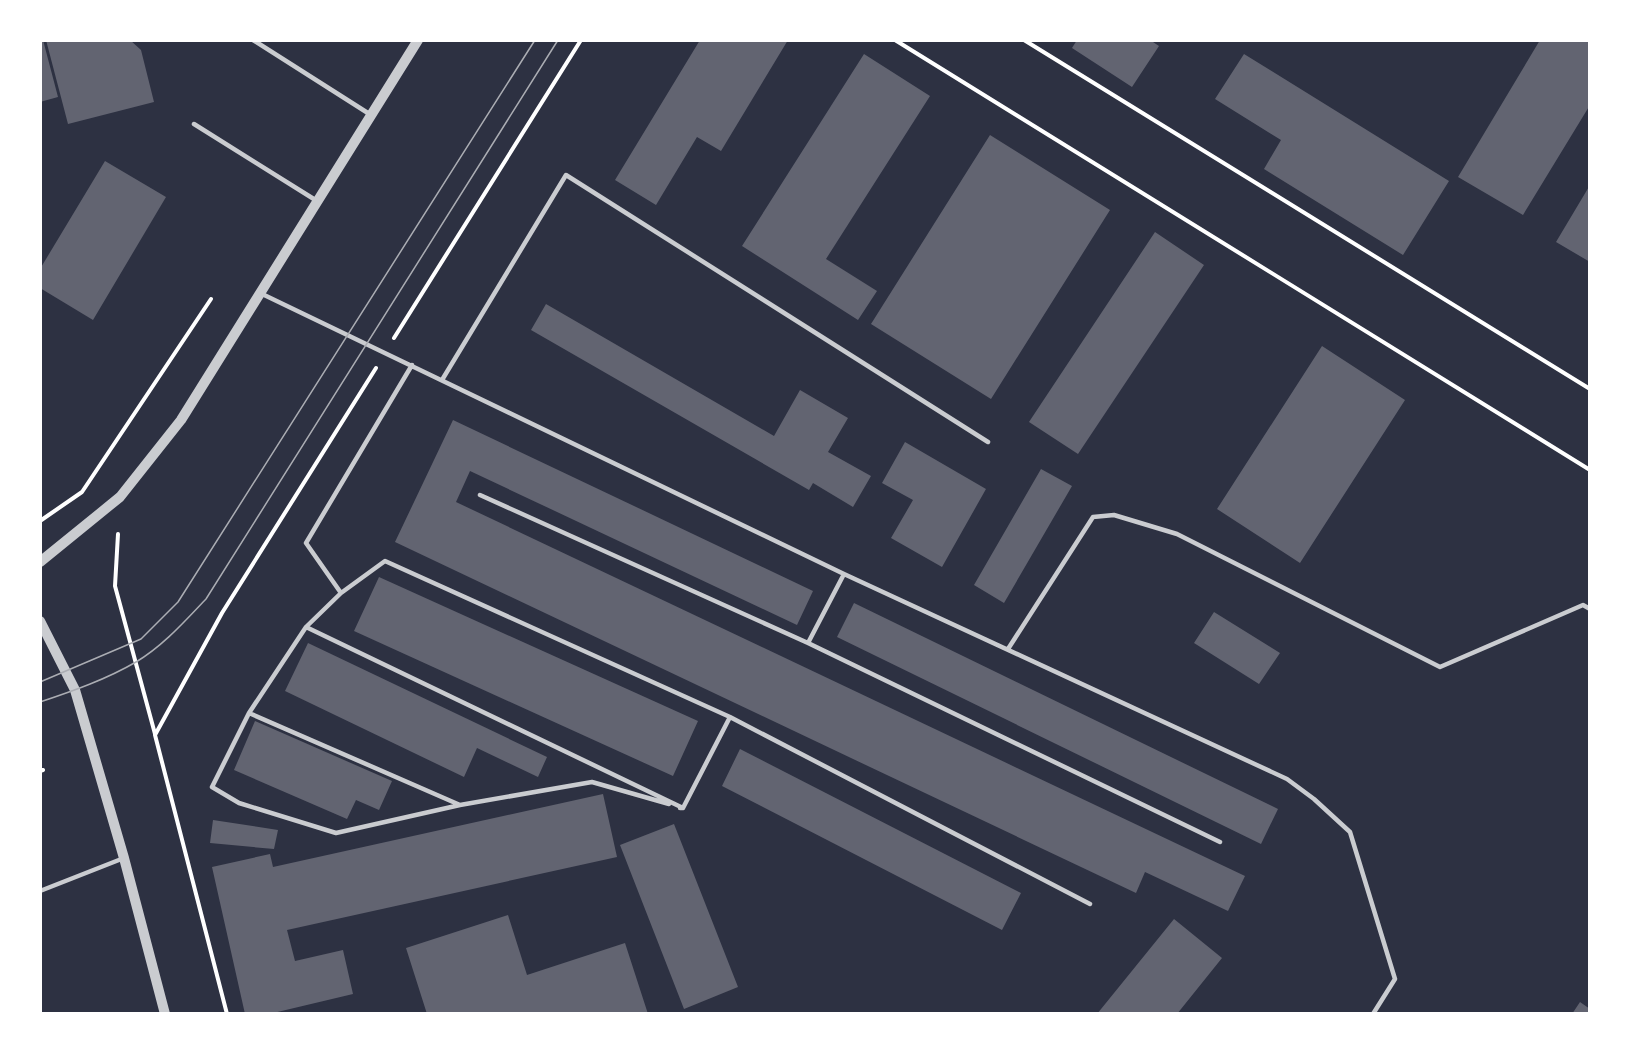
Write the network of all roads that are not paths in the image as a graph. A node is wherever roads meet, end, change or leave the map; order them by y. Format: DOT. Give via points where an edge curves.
graph roads {
  1 [pos="253,40"];
  2 [pos="418,40"];
  3 [pos="371,115"];
  4 [pos="194,124"];
  5 [pos="318,201"];
  6 [pos="260,293"];
  7 [pos="412,365"];
  8 [pos="442,380"];
  9 [pos="988,442"];
  10 [pos="480,495"];
  11 [pos="40,562"];
  12 [pos="844,574"];
  13 [pos="341,593"];
  14 [pos="1590,609"];
  15 [pos="40,621"];
  16 [pos="306,627"];
  17 [pos="808,643"];
  18 [pos="1008,650"];
  19 [pos="249,713"];
  20 [pos="730,717"];
  21 [pos="460,805"];
  22 [pos="683,808"];
  23 [pos="1220,842"];
  24 [pos="124,858"];
  25 [pos="40,891"];
  26 [pos="1090,904"];
  27 [pos="165,1014"];
  28 [pos="1373,1014"];
  1 -- 3 [label="lane"];
  2 -- 3 [label="street"];
  3 -- 5 [label="street"];
  4 -- 5 [label="lane"];
  5 -- 6 [label="street"];
  6 -- 7 [label="lane"];
  6 -- 11 [label="street" via="181,420 120,497"];
  7 -- 8 [label="lane"];
  7 -- 13 [label="lane" via="306,543"];
  8 -- 9 [label="lane" via="566,176"];
  8 -- 12 [label="lane"];
  10 -- 17 [label="lane"];
  12 -- 17 [label="lane"];
  12 -- 18 [label="lane"];
  13 -- 16 [label="lane"];
  13 -- 20 [label="lane" via="385,561"];
  14 -- 18 [label="lane" via="1583,605 1440,667 1177,534 1114,515 1093,517"];
  15 -- 24 [label="street" via="75,690"];
  16 -- 19 [label="lane"];
  16 -- 22 [label="lane"];
  17 -- 23 [label="lane"];
  18 -- 28 [label="lane" via="1287,779 1350,832 1395,980"];
  19 -- 21 [label="lane"];
  19 -- 21 [label="lane" via="212,787 239,803 336,833"];
  20 -- 22 [label="lane"];
  20 -- 26 [label="lane"];
  21 -- 22 [label="lane" via="592,782"];
  24 -- 25 [label="lane"];
  24 -- 27 [label="street"];
}
